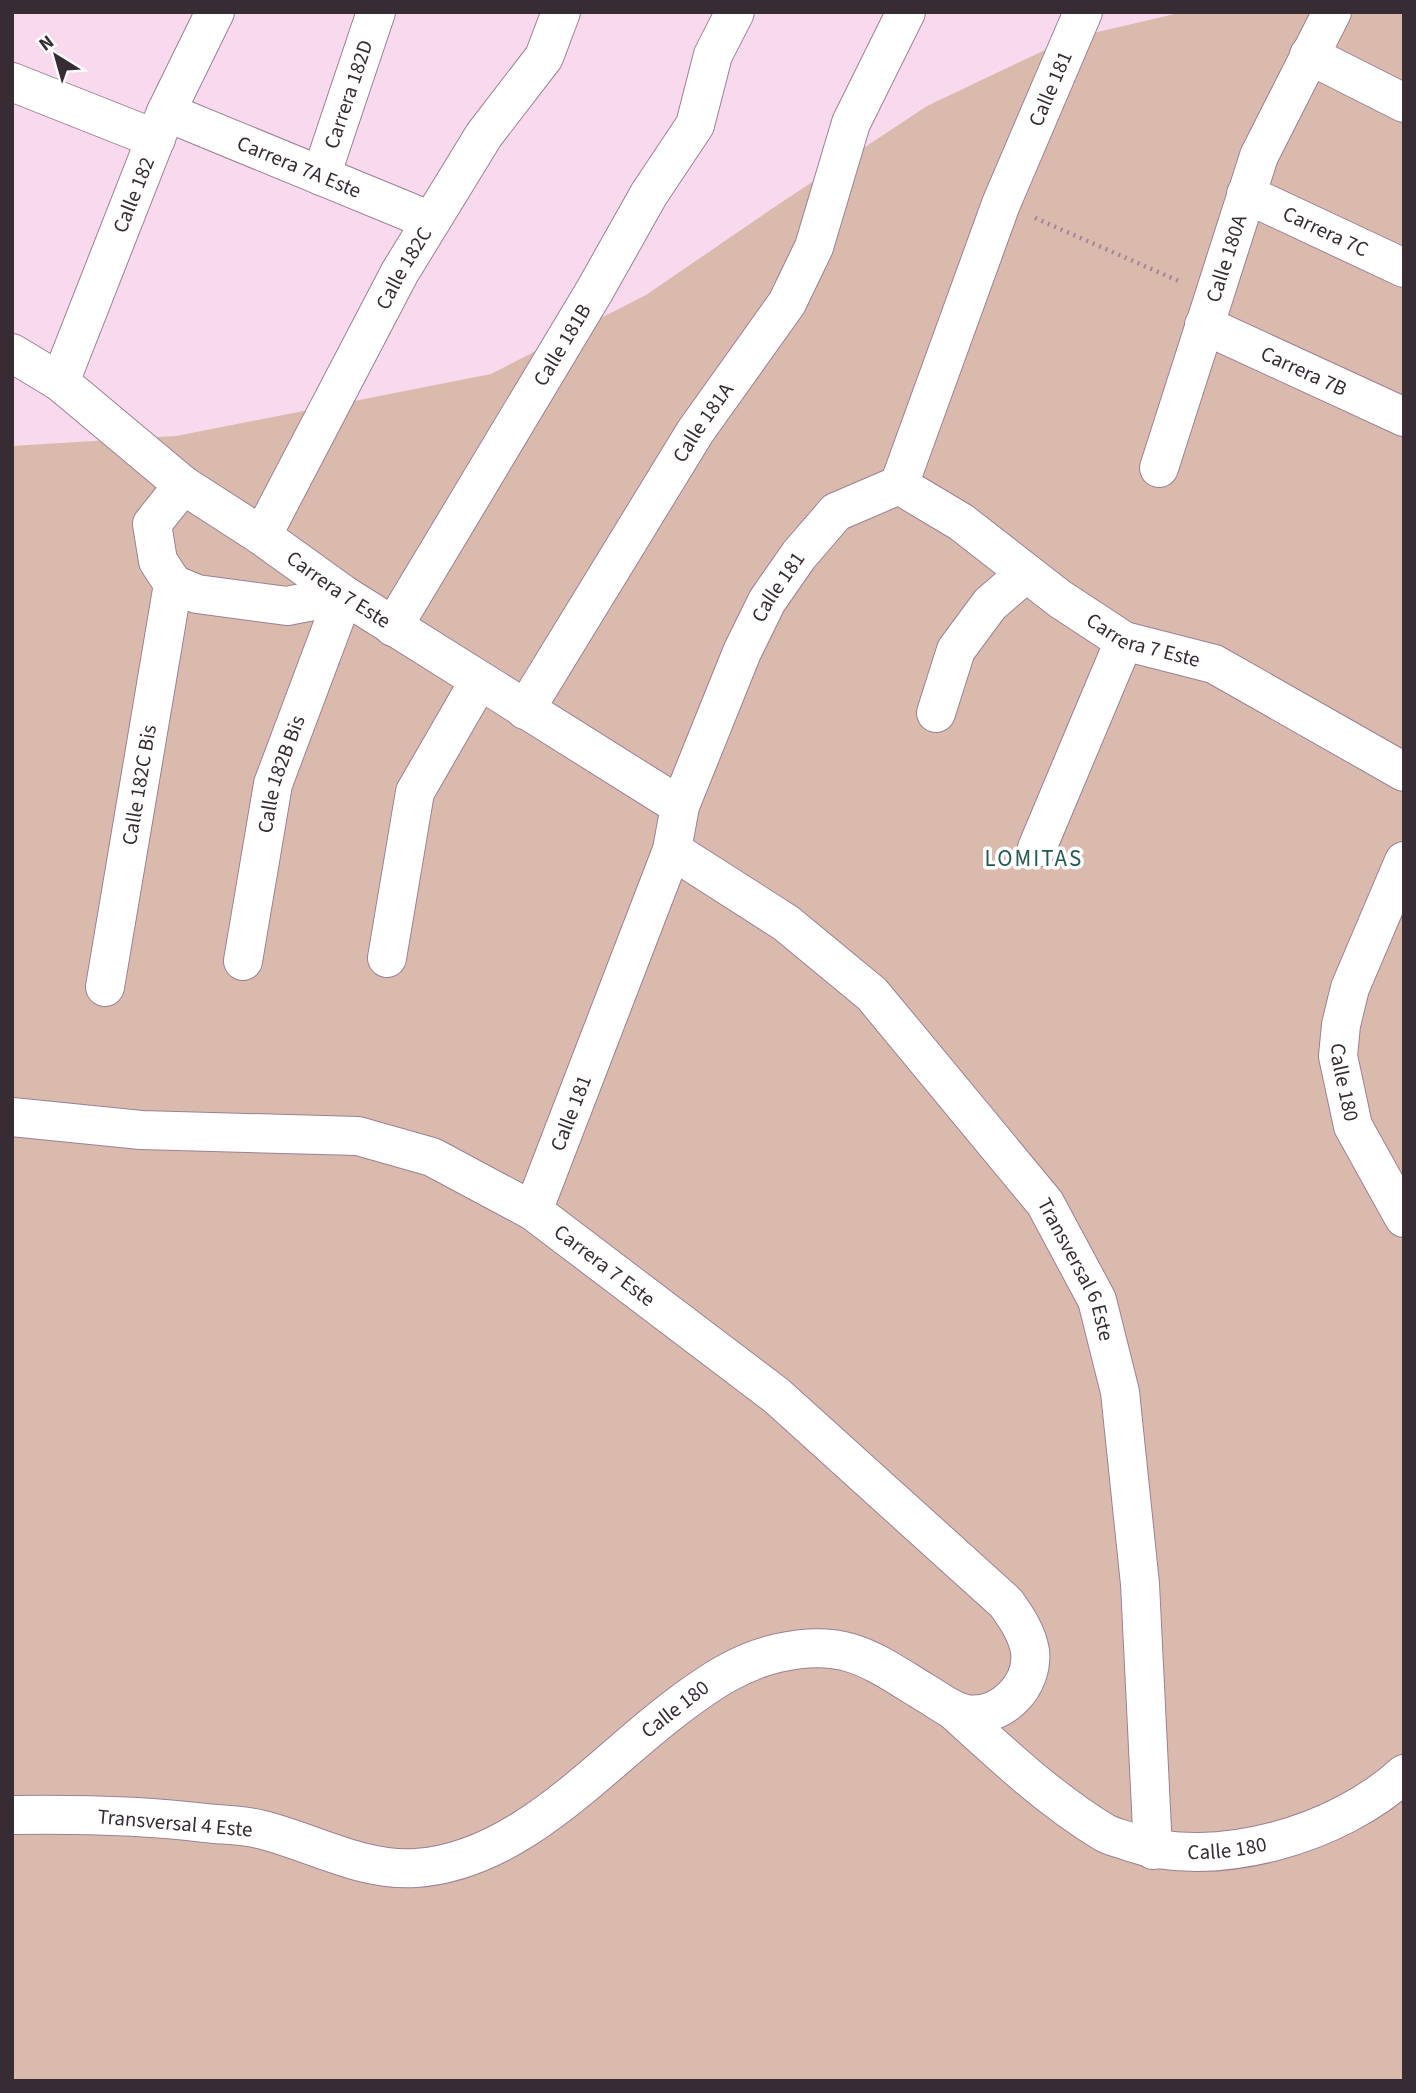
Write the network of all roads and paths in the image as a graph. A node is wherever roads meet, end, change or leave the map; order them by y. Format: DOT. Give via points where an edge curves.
graph roads {
  1 [pos="215,12"];
  2 [pos="376,12"];
  3 [pos="561,12"];
  4 [pos="735,12"];
  5 [pos="906,12"];
  6 [pos="1083,12"];
  7 [pos="1332,12"];
  8 [pos="1309,55"];
  9 [pos="12,82"];
  10 [pos="1404,103"];
  11 [pos="161,125"];
  12 [pos="321,176"];
  13 [pos="1246,194"];
  14 [pos="1001,204"];
  15 [pos="431,221"];
  16 [pos="1404,268"];
  17 [pos="1209,310"];
  18 [pos="12,353"];
  19 [pos="60,382"];
  20 [pos="1404,417"];
  21 [pos="1159,468"];
  22 [pos="183,485"];
  23 [pos="899,485"];
  24 [pos="262,536"];
  25 [pos="1026,573"];
  26 [pos="173,584"];
  27 [pos="344,595"];
  28 [pos="393,627"];
  29 [pos="1124,641"];
  30 [pos="479,681"];
  31 [pos="525,710"];
  32 [pos="936,713"];
  33 [pos="1404,772"];
  34 [pos="680,806"];
  35 [pos="1037,848"];
  36 [pos="672,850"];
  37 [pos="1404,862"];
  38 [pos="387,958"];
  39 [pos="243,961"];
  40 [pos="105,987"];
  41 [pos="12,1117"];
  42 [pos="533,1211"];
  43 [pos="1404,1218"];
  44 [pos="1016,1695"];
  45 [pos="952,1709"];
  46 [pos="1404,1774"];
  47 [pos="12,1815"];
  48 [pos="1153,1850"];
  49 [pos="417,1868"];
  1 -- 11 [label="street, Calle 182"];
  2 -- 12 [label="street, Carrera 182D"];
  3 -- 15 [label="street, Calle 182C" via="544,57 484,135"];
  4 -- 28 [label="street, Calle 181B" via="713,55 695,125 649,194"];
  5 -- 31 [label="street, Calle 181A" via="851,123 814,247 787,303 695,432"];
  6 -- 14 [label="street, Calle 181"];
  7 -- 8 [label="street, Calle 180A"];
  8 -- 10 [label="street"];
  8 -- 13 [label="street, Calle 180A" via="1259,156"];
  9 -- 11 [label="street, Carrera 7A Este"];
  11 -- 12 [label="street, Carrera 7A Este"];
  11 -- 19 [label="street, Calle 182"];
  12 -- 15 [label="street, Carrera 7A Este"];
  13 -- 16 [label="street, Carrera 7C"];
  13 -- 17 [label="street, Calle 180A"];
  14 -- 17 [label="path"];
  14 -- 23 [label="street, Calle 181"];
  15 -- 24 [label="street, Calle 182C"];
  17 -- 20 [label="street, Carrera 7B"];
  17 -- 21 [label="street, Calle 180A"];
  18 -- 19 [label="street, Carrera 7 Este"];
  19 -- 22 [label="street, Carrera 7 Este"];
  22 -- 24 [label="street, Carrera 7 Este"];
  22 -- 26 [label="street" via="152,524 158,561"];
  23 -- 25 [label="street, Carrera 7 Este" via="961,522"];
  23 -- 34 [label="street, Calle 181" via="836,512 767,601"];
  24 -- 27 [label="street, Carrera 7 Este"];
  25 -- 29 [label="street, Carrera 7 Este"];
  25 -- 32 [label="street" via="990,604 956,650"];
  26 -- 27 [label="street" via="197,594 287,606"];
  26 -- 40 [label="street, Calle 182C Bis"];
  27 -- 28 [label="street, Carrera 7 Este"];
  27 -- 39 [label="street, Calle 182B Bis" via="273,784"];
  28 -- 30 [label="street, Carrera 7 Este"];
  29 -- 33 [label="street, Carrera 7 Este" via="1214,664"];
  29 -- 35 [label="street"];
  30 -- 31 [label="street, Carrera 7 Este"];
  30 -- 38 [label="street" via="415,792"];
  31 -- 34 [label="street, Carrera 7 Este"];
  34 -- 36 [label="street, Calle 181"];
  36 -- 42 [label="street, Calle 181"];
  36 -- 48 [label="street, Transversal 6 Este" via="786,923 872,994 1045,1203 1097,1300 1121,1392 1139,1570"];
  37 -- 43 [label="street, Calle 180" via="1350,988 1338,1056 1353,1126"];
  41 -- 42 [label="street, Carrera 7 Este" via="141,1130 358,1136 432,1157"];
  42 -- 44 [label="street, Carrera 7 Este" via="778,1396 1006,1603 1030,1649 1030,1671"];
  44 -- 45 [label="street, Calle 180" via="985,1713"];
  45 -- 48 [label="street, Calle 180" via="1023,1774 1107,1834"];
  45 -- 49 [label="street, Calle 180" via="854,1652 811,1648 752,1660 711,1681 652,1725 519,1834 465,1859"];
  46 -- 48 [label="street, Calle 180" via="1386,1791 1323,1824 1266,1845 1204,1853"];
  47 -- 49 [label="street, Transversal 4 Este" via="157,1817 257,1829 364,1862"];
}
